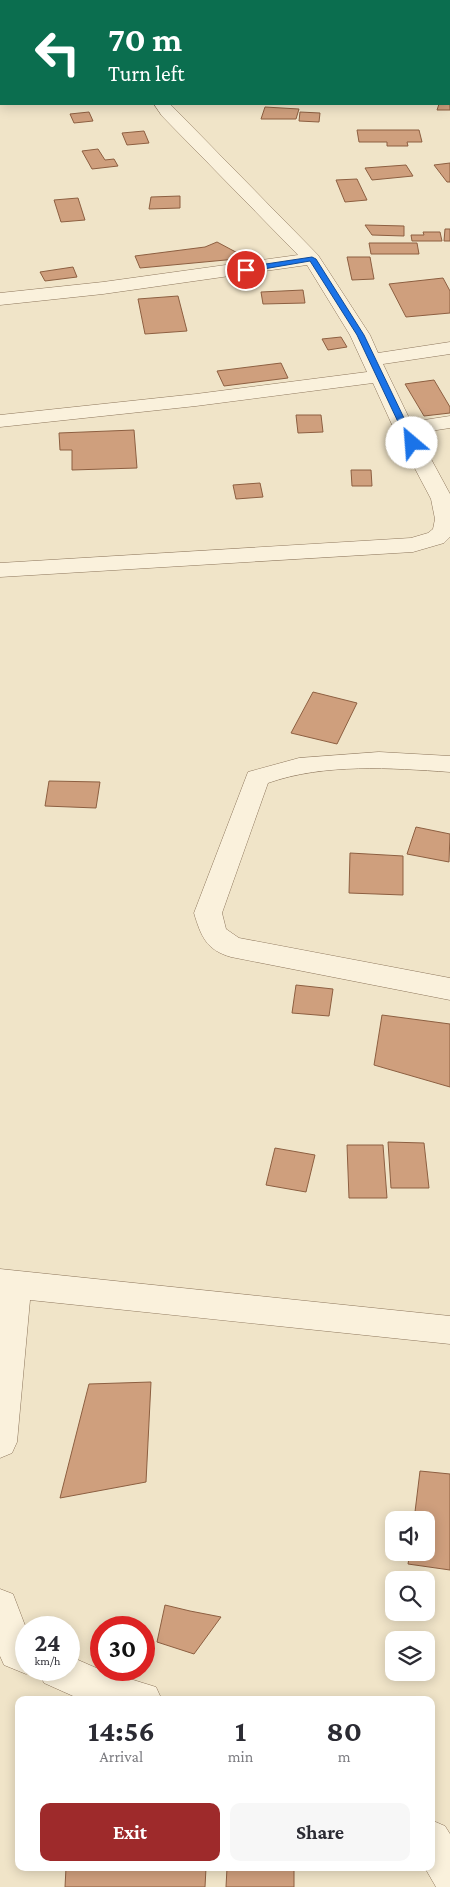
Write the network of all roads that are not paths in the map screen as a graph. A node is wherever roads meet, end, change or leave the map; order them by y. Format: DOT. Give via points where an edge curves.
graph roads {
  1 [pos="163,105"];
  2 [pos="312,259"];
  3 [pos="0,299"];
  4 [pos="450,348"];
  5 [pos="376,368"];
  6 [pos="0,420"];
  7 [pos="450,422"];
  8 [pos="404,428"];
  9 [pos="448,517"];
  10 [pos="443,540"];
  11 [pos="0,570"];
  12 [pos="450,764"];
  13 [pos="450,989"];
  14 [pos="7,1284"];
  15 [pos="450,1330"];
  16 [pos="0,1442"];
  17 [pos="0,1607"];
  18 [pos="15,1647"];
  19 [pos="80,1680"];
  20 [pos="129,1696"];
  21 [pos="435,1847"];
  22 [pos="450,1873"];
  1 -- 2 [label="street"];
  2 -- 3 [label="street"];
  2 -- 5 [label="street" via="360,335"];
  4 -- 5 [label="street"];
  5 -- 6 [label="street" via="196,400"];
  5 -- 8 [label="street"];
  7 -- 8 [label="street"];
  8 -- 9 [label="street" via="442,499"];
  9 -- 10 [label="street"];
  10 -- 11 [label="street" via="370,549"];
  12 -- 13 [label="street" via="358,761 299,765 271,771 257,778 208,913 214,934 231,948"];
  14 -- 15 [label="street"];
  14 -- 16 [label="street"];
  17 -- 18 [label="street"];
  19 -- 20 [label="street"];
  21 -- 22 [label="street"];
}
